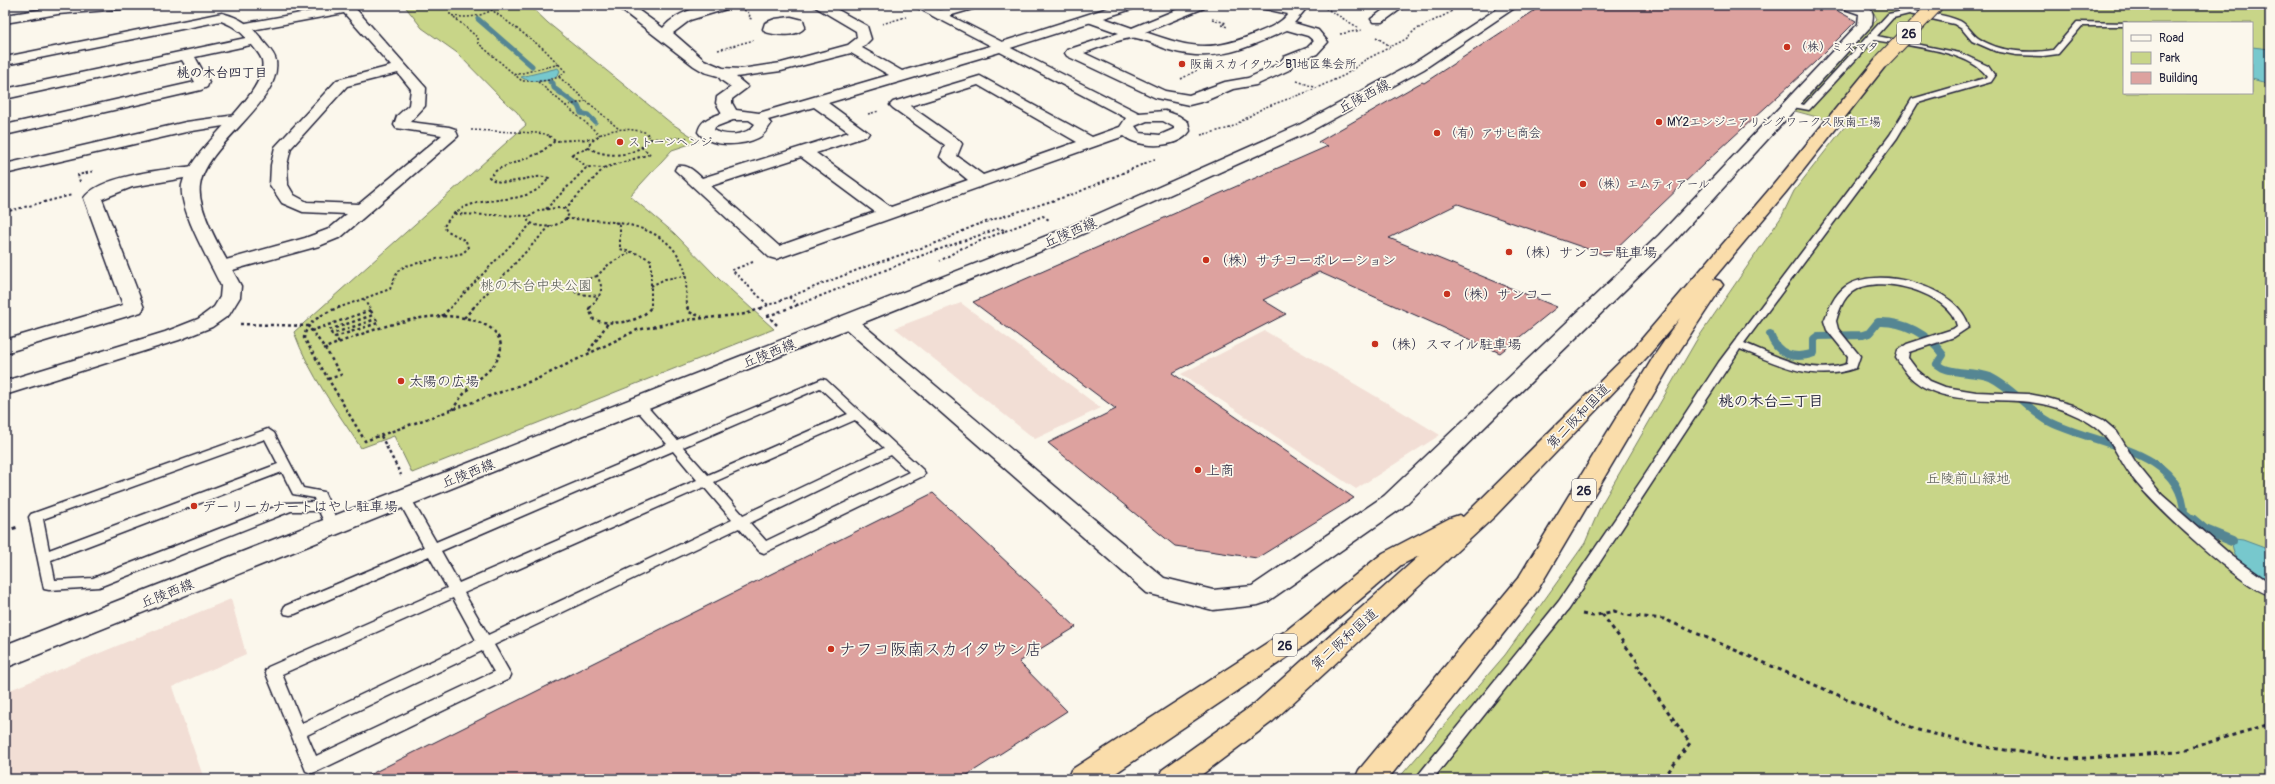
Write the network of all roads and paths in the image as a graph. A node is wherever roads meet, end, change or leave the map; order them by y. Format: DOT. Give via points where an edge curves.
graph roads {
  1 [pos="121,5"];
  2 [pos="462,5"];
  3 [pos="493,5"];
  4 [pos="622,5"];
  5 [pos="725,5"];
  6 [pos="971,5"];
  7 [pos="1130,5"];
  8 [pos="1266,5"];
  9 [pos="1321,5"];
  10 [pos="1399,5"];
  11 [pos="1459,5"];
  12 [pos="1512,5"];
  13 [pos="1847,5"];
  14 [pos="1936,5"];
  15 [pos="103,6"];
  16 [pos="1193,8"];
  17 [pos="1299,8"];
  18 [pos="492,10"];
  19 [pos="929,10"];
  20 [pos="224,11"];
  21 [pos="812,13"];
  22 [pos="454,17"];
  23 [pos="1093,19"];
  24 [pos="1378,19"];
  25 [pos="5,20"];
  26 [pos="2123,24"];
  27 [pos="1286,26"];
  28 [pos="862,29"];
  29 [pos="773,30"];
  30 [pos="1132,33"];
  31 [pos="1368,33"];
  32 [pos="251,34"];
  33 [pos="1374,36"];
  34 [pos="1872,37"];
  35 [pos="668,38"];
  36 [pos="1259,38"];
  37 [pos="1391,46"];
  38 [pos="1001,47"];
  39 [pos="854,48"];
  40 [pos="186,55"];
  41 [pos="694,58"];
  42 [pos="5,60"];
  43 [pos="560,64"];
  44 [pos="401,68"];
  45 [pos="724,72"];
  46 [pos="514,75"];
  47 [pos="900,76"];
  48 [pos="559,77"];
  49 [pos="538,82"];
  50 [pos="5,94"];
  51 [pos="586,101"];
  52 [pos="816,101"];
  53 [pos="1791,104"];
  54 [pos="898,105"];
  55 [pos="565,106"];
  56 [pos="731,115"];
  57 [pos="759,118"];
  58 [pos="236,120"];
  59 [pos="844,121"];
  60 [pos="5,130"];
  61 [pos="619,130"];
  62 [pos="449,132"];
  63 [pos="706,132"];
  64 [pos="600,135"];
  65 [pos="1198,136"];
  66 [pos="593,139"];
  67 [pos="650,139"];
  68 [pos="555,141"];
  69 [pos="1091,142"];
  70 [pos="641,147"];
  71 [pos="589,148"];
  72 [pos="804,152"];
  73 [pos="1159,155"];
  74 [pos="587,167"];
  75 [pos="604,168"];
  76 [pos="5,169"];
  77 [pos="683,170"];
  78 [pos="195,171"];
  79 [pos="981,181"];
  80 [pos="700,184"];
  81 [pos="1780,188"];
  82 [pos="76,194"];
  83 [pos="546,208"];
  84 [pos="363,209"];
  85 [pos="565,209"];
  86 [pos="5,212"];
  87 [pos="888,213"];
  88 [pos="454,214"];
  89 [pos="530,216"];
  90 [pos="1042,216"];
  91 [pos="566,219"];
  92 [pos="615,222"];
  93 [pos="531,224"];
  94 [pos="551,225"];
  95 [pos="1005,231"];
  96 [pos="630,253"];
  97 [pos="934,263"];
  98 [pos="222,267"];
  99 [pos="732,270"];
  100 [pos="597,276"];
  101 [pos="686,276"];
  102 [pos="651,286"];
  103 [pos="599,296"];
  104 [pos="789,297"];
  105 [pos="364,299"];
  106 [pos="768,305"];
  107 [pos="798,305"];
  108 [pos="371,310"];
  109 [pos="442,316"];
  110 [pos="464,318"];
  111 [pos="704,318"];
  112 [pos="784,322"];
  113 [pos="848,322"];
  114 [pos="608,323"];
  115 [pos="777,325"];
  116 [pos="308,326"];
  117 [pos="311,330"];
  118 [pos="340,342"];
  119 [pos="797,342"];
  120 [pos="1739,345"];
  121 [pos="5,347"];
  122 [pos="325,348"];
  123 [pos="586,353"];
  124 [pos="328,380"];
  125 [pos="5,388"];
  126 [pos="639,405"];
  127 [pos="451,412"];
  128 [pos="856,415"];
  129 [pos="381,436"];
  130 [pos="675,446"];
  131 [pos="892,449"];
  132 [pos="285,466"];
  133 [pos="705,481"];
  134 [pos="408,497"];
  135 [pos="324,507"];
  136 [pos="1486,510"];
  137 [pos="741,522"];
  138 [pos="18,527"];
  139 [pos="333,527"];
  140 [pos="5,532"];
  141 [pos="432,550"];
  142 [pos="44,557"];
  143 [pos="2270,590"];
  144 [pos="456,591"];
  145 [pos="1564,605"];
  146 [pos="290,610"];
  147 [pos="1602,614"];
  148 [pos="485,643"];
  149 [pos="5,658"];
  150 [pos="2270,724"];
  151 [pos="298,732"];
  152 [pos="1082,779"];
  153 [pos="1173,779"];
  154 [pos="1370,779"];
  155 [pos="1423,779"];
  156 [pos="1663,779"];
  1 -- 15 [label="street"];
  2 -- 22 [label="path" via="450,10 450,15"];
  3 -- 18 [label="path"];
  4 -- 35 [label="street"];
  5 -- 35 [label="street" via="675,22 666,33"];
  6 -- 19 [label="street"];
  7 -- 23 [label="street"];
  8 -- 17 [label="street"];
  9 -- 31 [label="path"];
  10 -- 24 [label="street"];
  11 -- 37 [label="path"];
  12 -- 113 [label="street, 丘陵西線" via="1419,66 1305,128 1070,233"];
  13 -- 53 [label="street" via="1866,12 1865,25"];
  14 -- 81 [label="highway, 第二阪和国道 / 26, bridge" via="1882,61"];
  15 -- 25 [label="street" via="58,10"];
  16 -- 30 [label="street"];
  16 -- 36 [label="path" via="1226,24 1222,25"];
  17 -- 27 [label="street"];
  18 -- 22 [label="path" via="475,16"];
  18 -- 43 [label="path"];
  19 -- 28 [label="path"];
  19 -- 38 [label="street"];
  20 -- 32 [label="street" via="244,24"];
  20 -- 42 [label="street"];
  21 -- 28 [label="street"];
  21 -- 29 [label="street" via="775,23 770,26"];
  22 -- 46 [label="path" via="478,38 478,43"];
  23 -- 30 [label="street"];
  23 -- 38 [label="street"];
  26 -- 34 [label="lane" via="2080,24 2055,52 2043,54 1998,49 1975,39 1965,27 1956,22 1910,12 1891,16"];
  27 -- 30 [label="street" via="1313,33 1321,42 1312,51 1289,60 1284,68 1251,82 1230,86 1189,100 1161,95 1072,52"];
  27 -- 36 [label="street"];
  28 -- 39 [label="street" via="864,38"];
  29 -- 41 [label="path" via="758,38"];
  30 -- 36 [label="street" via="1193,51 1229,49"];
  32 -- 40 [label="street"];
  32 -- 44 [label="street" via="345,9 350,11"];
  32 -- 58 [label="street" via="269,60 269,75 263,89"];
  33 -- 37 [label="path"];
  34 -- 53 [label="lane" via="1806,108"];
  34 -- 120 [label="lane" via="1961,55 1986,68 1991,76 1988,80 1915,101 1894,136 1762,310"];
  35 -- 41 [label="street"];
  37 -- 65 [label="path" via="1332,81 1263,108 1230,128"];
  38 -- 47 [label="street"];
  38 -- 69 [label="street" via="1132,124"];
  39 -- 45 [label="street" via="770,69"];
  39 -- 47 [label="street"];
  40 -- 50 [label="street"];
  40 -- 60 [label="street" via="202,84"];
  41 -- 45 [label="street" via="709,69"];
  43 -- 46 [label="path"];
  43 -- 48 [label="path" via="565,71"];
  44 -- 62 [label="street" via="419,88 417,106 402,125"];
  44 -- 84 [label="street" via="342,83 283,147 279,165 279,185 288,199 303,207"];
  45 -- 56 [label="street" via="726,77 740,87 725,97 724,103"];
  46 -- 49 [label="path" via="522,81"];
  47 -- 52 [label="street"];
  48 -- 49 [label="path"];
  48 -- 51 [label="path"];
  49 -- 64 [label="path"];
  51 -- 55 [label="path"];
  51 -- 61 [label="path"];
  52 -- 57 [label="street"];
  52 -- 59 [label="street"];
  53 -- 113 [label="street" via="1666,239 1393,502 1258,595 1213,600 1156,586"];
  54 -- 59 [label="path"];
  54 -- 69 [label="street" via="980,80"];
  54 -- 79 [label="street" via="954,144 948,157"];
  56 -- 57 [label="street" via="750,115"];
  56 -- 63 [label="street" via="708,124"];
  57 -- 63 [label="street" via="762,127 743,137 717,138"];
  58 -- 76 [label="street" via="186,126"];
  58 -- 78 [label="street"];
  59 -- 72 [label="street" via="861,133"];
  61 -- 64 [label="path"];
  61 -- 67 [label="path" via="638,130 647,133"];
  62 -- 68 [label="path" via="463,130 537,133 546,134"];
  62 -- 84 [label="street" via="450,136"];
  63 -- 67 [label="path" via="679,140"];
  64 -- 66 [label="path"];
  66 -- 68 [label="path"];
  66 -- 71 [label="path"];
  67 -- 70 [label="path"];
  68 -- 88 [label="path" via="536,155 499,168 489,177 491,181 498,182 537,176 549,178 538,190 523,197 474,202"];
  69 -- 79 [label="street"];
  70 -- 71 [label="path" via="609,154 600,154"];
  70 -- 75 [label="path" via="650,154"];
  71 -- 74 [label="path" via="571,154"];
  72 -- 80 [label="street"];
  72 -- 87 [label="street"];
  73 -- 104 [label="path" via="1152,162 1074,194 976,225 939,242 865,267"];
  74 -- 75 [label="path"];
  74 -- 83 [label="path"];
  75 -- 85 [label="path"];
  77 -- 80 [label="street"];
  78 -- 98 [label="street" via="191,187 192,204"];
  78 -- 121 [label="street" via="155,176 109,188 97,193 93,198 134,308"];
  79 -- 87 [label="street"];
  80 -- 87 [label="street" via="776,253"];
  81 -- 136 [label="highway, 第二阪和国道 / 26" via="1641,352"];
  81 -- 154 [label="highway, 26" via="1665,356 1528,584"];
  82 -- 86 [label="path"];
  83 -- 85 [label="path"];
  83 -- 89 [label="path"];
  84 -- 98 [label="street" via="335,233"];
  85 -- 91 [label="path" via="569,214"];
  88 -- 89 [label="path"];
  88 -- 116 [label="path" via="444,226 446,230 465,239 468,248 463,253 404,266 397,272 390,289 332,309"];
  89 -- 93 [label="path" via="528,221"];
  90 -- 95 [label="path"];
  91 -- 92 [label="path"];
  91 -- 94 [label="path"];
  92 -- 96 [label="path" via="620,226 620,249"];
  92 -- 101 [label="path" via="639,228 667,244 683,264"];
  93 -- 94 [label="path"];
  93 -- 109 [label="path"];
  94 -- 110 [label="path"];
  95 -- 97 [label="path" via="960,248"];
  95 -- 107 [label="path" via="1000,228 922,255"];
  96 -- 100 [label="path" via="609,264"];
  96 -- 102 [label="path" via="651,260"];
  98 -- 125 [label="street" via="231,286 230,297 222,311 205,323 172,336"];
  99 -- 106 [label="path"];
  100 -- 103 [label="path" via="602,285"];
  100 -- 103 [label="path" via="580,281 574,290 584,296"];
  101 -- 102 [label="path" via="665,279"];
  101 -- 111 [label="path" via="685,304 689,312"];
  102 -- 114 [label="path" via="654,303 650,310 632,319"];
  103 -- 114 [label="path" via="589,309 591,315 594,320"];
  104 -- 106 [label="path"];
  104 -- 107 [label="path"];
  105 -- 108 [label="path"];
  106 -- 111 [label="path" via="746,314"];
  107 -- 115 [label="path" via="768,316"];
  108 -- 117 [label="path"];
  108 -- 118 [label="path" via="373,315 329,330 332,334 376,318 378,322 335,337"];
  109 -- 110 [label="path"];
  109 -- 118 [label="path" via="395,323"];
  110 -- 127 [label="path" via="478,321 498,334 501,343 500,354 495,364 466,392"];
  111 -- 127 [label="path" via="637,330 537,379"];
  112 -- 115 [label="path"];
  113 -- 119 [label="street, 丘陵西線"];
  114 -- 123 [label="path" via="600,338"];
  115 -- 119 [label="path"];
  116 -- 117 [label="path"];
  116 -- 124 [label="path" via="304,331 304,338"];
  117 -- 122 [label="path"];
  118 -- 122 [label="path"];
  119 -- 126 [label="street, 丘陵西線"];
  120 -- 143 [label="lane" via="1800,367 1829,372 1842,370 1852,366 1854,356 1833,330 1830,320 1847,290 1859,283 1886,280 1926,292 1959,311 1964,319 1963,327 1954,334 1916,344 1904,350 1902,358 1908,370 1922,381 1962,395 2027,398 2051,402 2090,417 2113,433 2125,456 2150,491 2216,550"];
  120 -- 145 [label="lane" via="1723,364"];
  122 -- 124 [label="path" via="341,375"];
  124 -- 129 [label="path" via="365,441"];
  126 -- 130 [label="lane"];
  126 -- 134 [label="street, 丘陵西線"];
  127 -- 129 [label="path"];
  128 -- 130 [label="lane" via="822,383"];
  128 -- 131 [label="lane"];
  128 -- 133 [label="lane"];
  129 -- 134 [label="path"];
  130 -- 133 [label="lane"];
  130 -- 141 [label="lane"];
  131 -- 137 [label="lane"];
  131 -- 137 [label="lane" via="918,473 764,548"];
  132 -- 135 [label="lane" via="298,491 319,496"];
  132 -- 142 [label="lane"];
  132 -- 142 [label="lane" via="268,433 36,517"];
  133 -- 137 [label="lane"];
  133 -- 144 [label="lane"];
  134 -- 139 [label="street, 丘陵西線"];
  134 -- 141 [label="lane"];
  135 -- 139 [label="lane"];
  135 -- 142 [label="lane" via="290,506 94,583 49,584"];
  136 -- 152 [label="highway, 26" via="1392,559 1297,637"];
  136 -- 153 [label="highway, 第二阪和国道 / 26" via="1263,713"];
  137 -- 148 [label="lane"];
  138 -- 140 [label="path"];
  139 -- 149 [label="street, 丘陵西線"];
  141 -- 144 [label="lane"];
  141 -- 146 [label="lane"];
  144 -- 148 [label="lane"];
  144 -- 151 [label="lane" via="273,671"];
  145 -- 147 [label="path" via="1584,614"];
  145 -- 155 [label="lane"];
  147 -- 150 [label="path" via="1614,611 1630,616 1664,619 1918,730 1991,748 2070,759 2177,752"];
  147 -- 156 [label="path" via="1640,665 1637,667 1690,743"];
  148 -- 151 [label="lane"];
  148 -- 151 [label="lane" via="503,675 312,766"];
}
